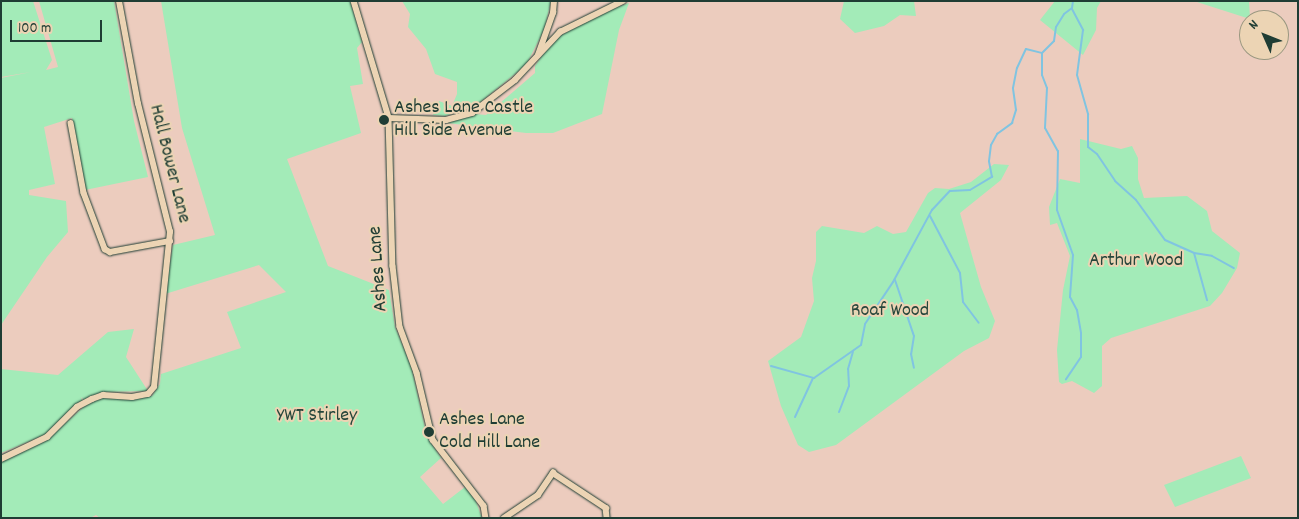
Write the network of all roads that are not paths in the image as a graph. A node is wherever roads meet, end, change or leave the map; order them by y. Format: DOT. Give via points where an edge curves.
graph roads {
  1 [pos="119,1"];
  2 [pos="354,1"];
  3 [pos="554,1"];
  4 [pos="623,1"];
  5 [pos="538,57"];
  6 [pos="389,118"];
  7 [pos="71,123"];
  8 [pos="170,242"];
  9 [pos="1,459"];
  10 [pos="486,518"];
  11 [pos="504,518"];
  12 [pos="608,518"];
  1 -- 8 [label="street, Hall Bower Lane" via="138,104"];
  2 -- 6 [label="street, Ashes Lane"];
  3 -- 5 [label="street"];
  4 -- 5 [label="street" via="560,32"];
  5 -- 6 [label="street" via="515,80 472,113 446,120"];
  6 -- 10 [label="street, Ashes Lane" via="393,266 400,327 417,373 433,440 484,506"];
  7 -- 8 [label="street" via="84,194 105,249 110,252"];
  8 -- 9 [label="street, Hall Bower Lane" via="154,387 148,394 132,397 103,395 92,399 77,408 47,437"];
  11 -- 12 [label="street" via="538,495 553,473 606,508"];
}
